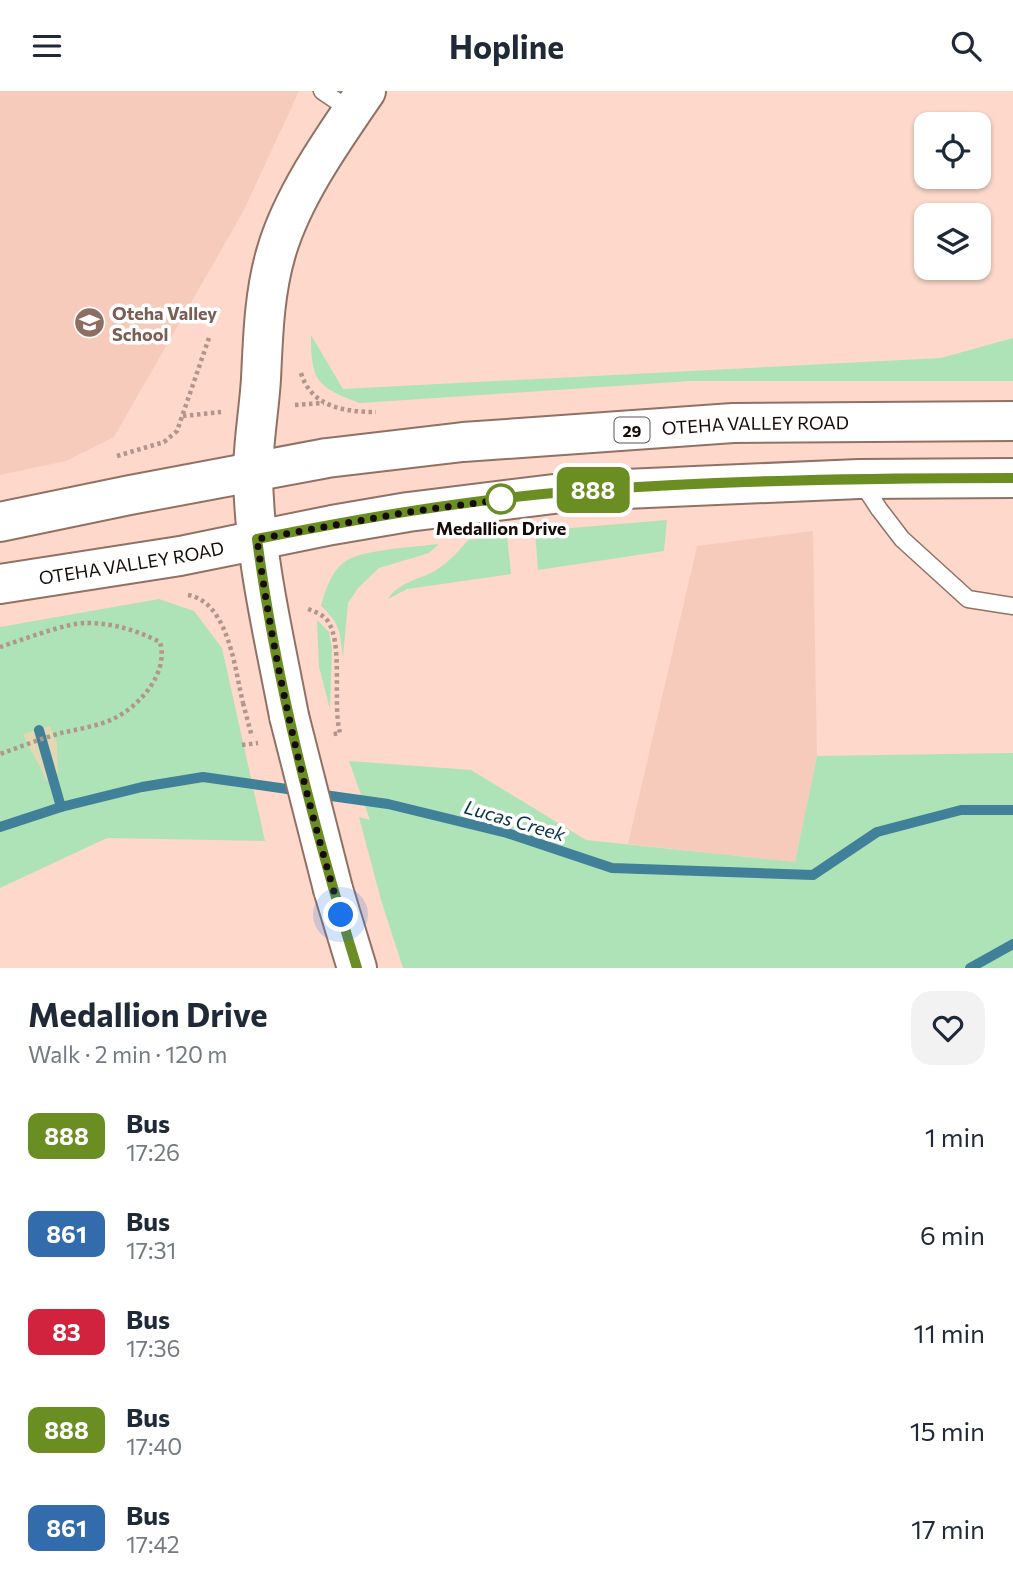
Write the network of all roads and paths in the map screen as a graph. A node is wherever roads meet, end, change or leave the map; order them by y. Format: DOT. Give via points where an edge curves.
graph roads {
  1 [pos="346,98"];
  2 [pos="210,335"];
  3 [pos="1013,421"];
  4 [pos="112,457"];
  5 [pos="253,473"];
  6 [pos="1013,478"];
  7 [pos="859,479"];
  8 [pos="0,522"];
  9 [pos="257,539"];
  10 [pos="0,584"];
  11 [pos="184,594"];
  12 [pos="1013,606"];
  13 [pos="308,609"];
  14 [pos="322,615"];
  15 [pos="0,646"];
  16 [pos="243,703"];
  17 [pos="0,754"];
  18 [pos="357,968"];
  1 -- 5 [label="main road" via="276,252 266,303"];
  2 -- 4 [label="path" via="177,431 164,442"];
  3 -- 5 [label="main road, OTEHA VALLEY ROAD / 29" via="733,423 463,442 327,458"];
  5 -- 8 [label="main road, OTEHA VALLEY ROAD / 29"];
  5 -- 9 [label="main road"];
  6 -- 7 [label="main road, OTEHA VALLEY ROAD"];
  7 -- 9 [label="main road, OTEHA VALLEY ROAD" via="578,491 448,506"];
  7 -- 12 [label="lane" via="902,539 968,599"];
  9 -- 10 [label="main road, OTEHA VALLEY ROAD"];
  9 -- 18 [label="main road, bridge" via="289,716"];
  11 -- 16 [label="path" via="195,596 218,615"];
  13 -- 14 [label="path"];
  15 -- 17 [label="path" via="84,622 140,632 160,642 164,655 144,696 112,719"];
}
